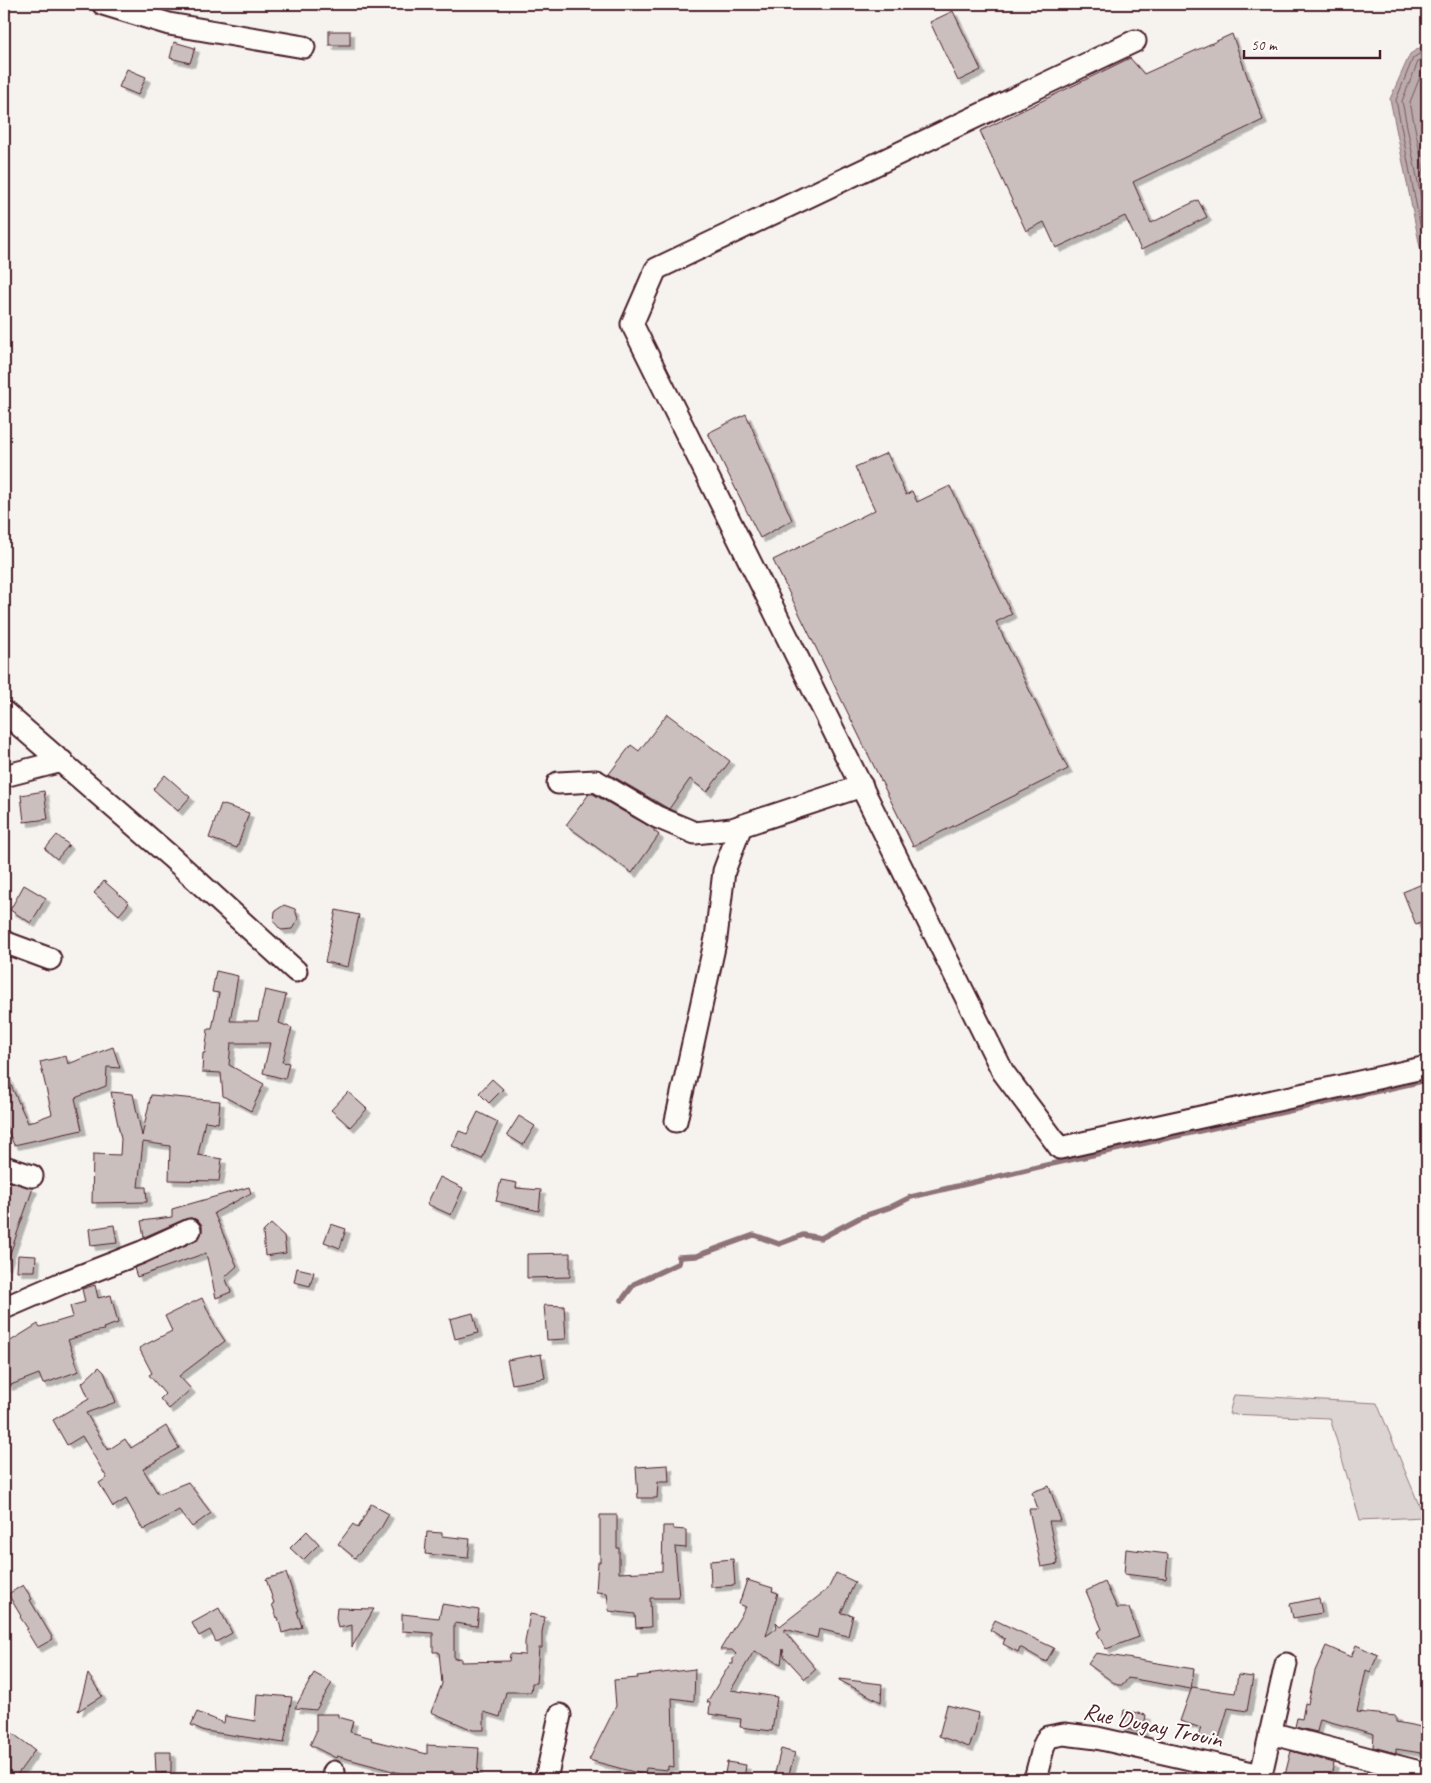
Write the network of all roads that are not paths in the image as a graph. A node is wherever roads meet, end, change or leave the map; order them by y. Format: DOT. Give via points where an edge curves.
graph roads {
  1 [pos="104,4"];
  2 [pos="1135,41"];
  3 [pos="304,47"];
  4 [pos="4,712"];
  5 [pos="62,761"];
  6 [pos="4,776"];
  7 [pos="558,784"];
  8 [pos="862,786"];
  9 [pos="742,826"];
  10 [pos="4,942"];
  11 [pos="50,959"];
  12 [pos="296,971"];
  13 [pos="1427,1067"];
  14 [pos="676,1121"];
  15 [pos="4,1167"];
  16 [pos="32,1176"];
  17 [pos="190,1230"];
  18 [pos="4,1308"];
  19 [pos="1286,1664"];
  20 [pos="560,1715"];
  21 [pos="1270,1734"];
  22 [pos="1427,1774"];
  23 [pos="1261,1777"];
  24 [pos="546,1779"];
  25 [pos="1035,1779"];
  1 -- 3 [label="street" via="169,24"];
  2 -- 8 [label="street" via="656,269 632,324"];
  4 -- 5 [label="street"];
  5 -- 6 [label="street"];
  5 -- 12 [label="street"];
  7 -- 9 [label="street" via="596,780 657,818 695,833"];
  8 -- 9 [label="street"];
  8 -- 13 [label="street" via="1003,1072 1060,1148"];
  9 -- 14 [label="street" via="724,871 716,938"];
  10 -- 11 [label="street"];
  15 -- 16 [label="street"];
  17 -- 18 [label="street"];
  19 -- 21 [label="street"];
  20 -- 24 [label="street"];
  21 -- 22 [label="street"];
  21 -- 23 [label="street"];
  23 -- 25 [label="street, Rue Dugay Trouin" via="1097,1738 1064,1734 1048,1737"];
}
